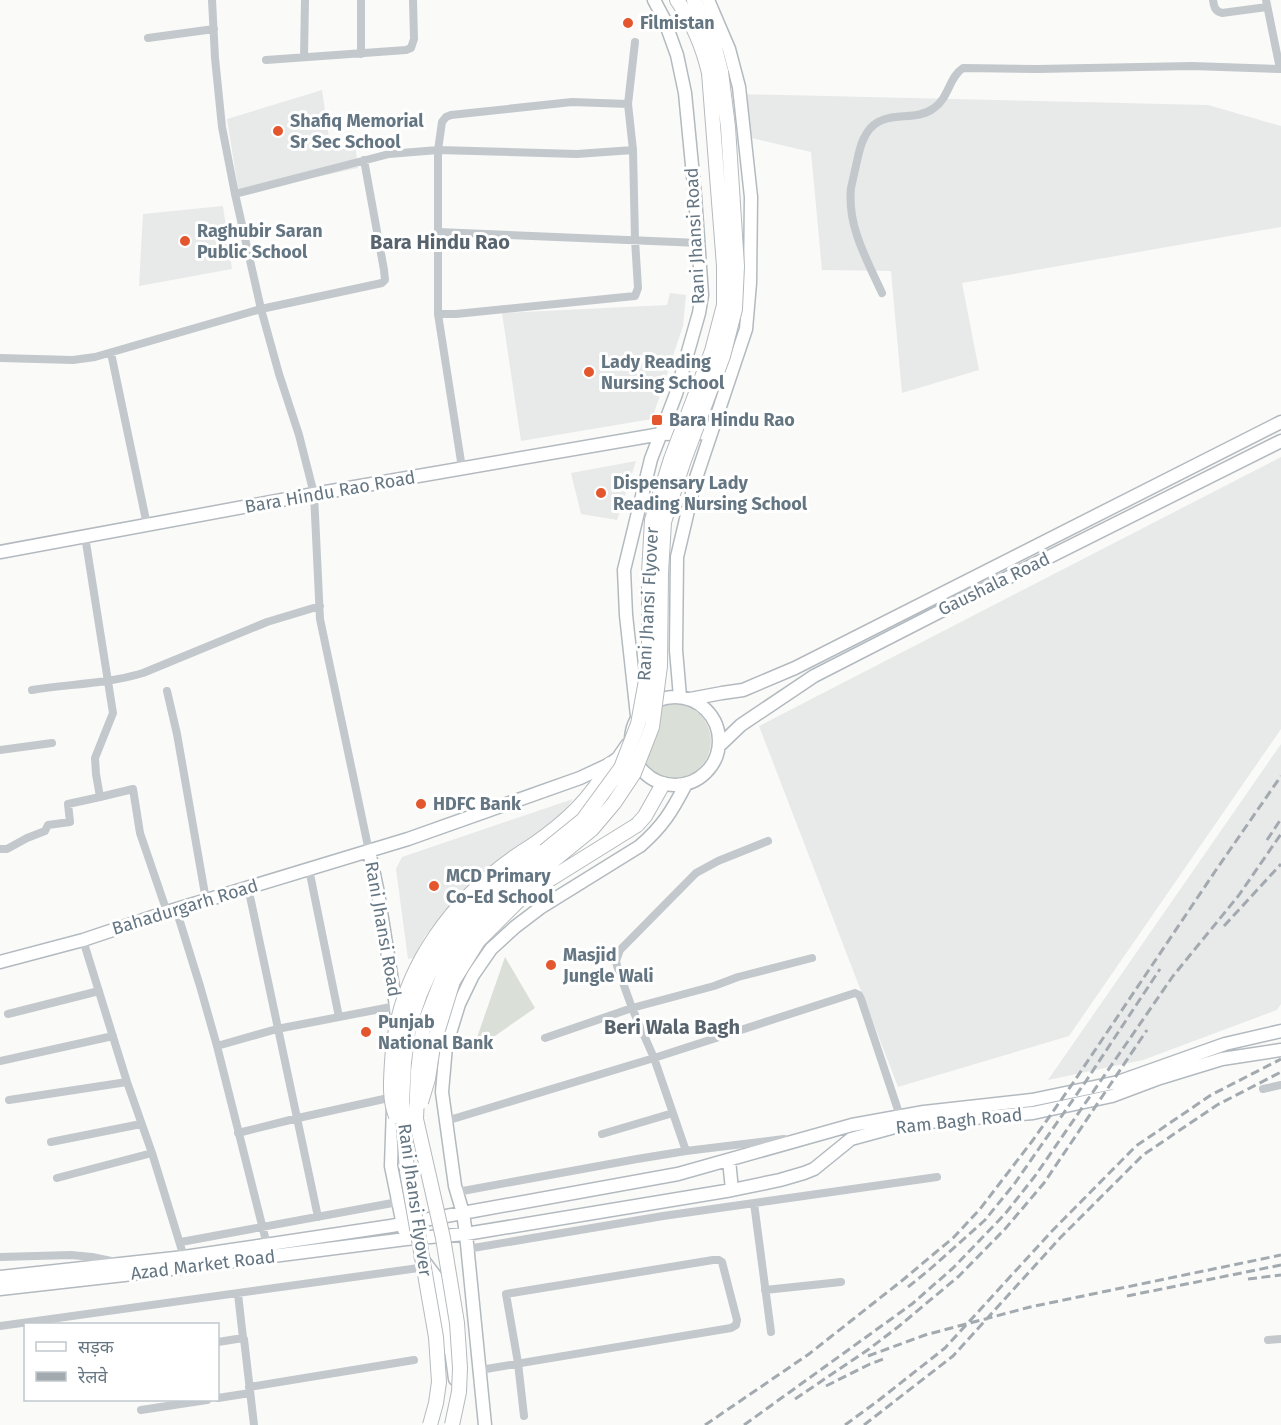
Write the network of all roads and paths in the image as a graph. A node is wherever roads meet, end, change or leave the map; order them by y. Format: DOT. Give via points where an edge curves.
graph roads {
  1 [pos="212,0"];
  2 [pos="305,0"];
  3 [pos="361,0"];
  4 [pos="413,0"];
  5 [pos="654,0"];
  6 [pos="677,0"];
  7 [pos="694,0"];
  8 [pos="708,0"];
  9 [pos="1213,0"];
  10 [pos="1266,3"];
  11 [pos="214,29"];
  12 [pos="148,38"];
  13 [pos="1278,41"];
  14 [pos="635,42"];
  15 [pos="361,54"];
  16 [pos="304,57"];
  17 [pos="267,60"];
  18 [pos="1280,69"];
  19 [pos="715,73"];
  20 [pos="628,104"];
  21 [pos="438,150"];
  22 [pos="633,150"];
  23 [pos="364,160"];
  24 [pos="235,194"];
  25 [pos="438,232"];
  26 [pos="635,240"];
  27 [pos="699,243"];
  28 [pos="882,292"];
  29 [pos="261,309"];
  30 [pos="438,314"];
  31 [pos="111,353"];
  32 [pos="0,358"];
  33 [pos="1281,422"];
  34 [pos="710,433"];
  35 [pos="661,434"];
  36 [pos="1281,441"];
  37 [pos="462,468"];
  38 [pos="314,494"];
  39 [pos="147,525"];
  40 [pos="85,536"];
  41 [pos="0,552"];
  42 [pos="320,606"];
  43 [pos="108,681"];
  44 [pos="32,690"];
  45 [pos="167,691"];
  46 [pos="685,698"];
  47 [pos="637,717"];
  48 [pos="630,741"];
  49 [pos="51,742"];
  50 [pos="719,746"];
  51 [pos="0,750"];
  52 [pos="610,764"];
  53 [pos="663,784"];
  54 [pos="686,784"];
  55 [pos="100,796"];
  56 [pos="768,841"];
  57 [pos="0,849"];
  58 [pos="369,851"];
  59 [pos="309,869"];
  60 [pos="248,887"];
  61 [pos="206,900"];
  62 [pos="171,910"];
  63 [pos="83,940"];
  64 [pos="812,958"];
  65 [pos="0,962"];
  66 [pos="99,991"];
  67 [pos="632,1008"];
  68 [pos="397,1011"];
  69 [pos="8,1014"];
  70 [pos="339,1017"];
  71 [pos="277,1029"];
  72 [pos="1281,1031"];
  73 [pos="113,1036"];
  74 [pos="545,1038"];
  75 [pos="217,1046"];
  76 [pos="446,1046"];
  77 [pos="1281,1050"];
  78 [pos="654,1058"];
  79 [pos="0,1061"];
  80 [pos="127,1082"];
  81 [pos="1281,1085"];
  82 [pos="1263,1089"];
  83 [pos="394,1097"];
  84 [pos="9,1100"];
  85 [pos="673,1113"];
  86 [pos="900,1116"];
  87 [pos="298,1118"];
  88 [pos="416,1119"];
  89 [pos="446,1121"];
  90 [pos="141,1124"];
  91 [pos="852,1125"];
  92 [pos="238,1133"];
  93 [pos="404,1134"];
  94 [pos="602,1134"];
  95 [pos="820,1134"];
  96 [pos="851,1139"];
  97 [pos="51,1142"];
  98 [pos="686,1151"];
  99 [pos="152,1153"];
  100 [pos="729,1160"];
  101 [pos="937,1177"];
  102 [pos="57,1178"];
  103 [pos="732,1190"];
  104 [pos="457,1192"];
  105 [pos="398,1202"];
  106 [pos="754,1203"];
  107 [pos="463,1214"];
  108 [pos="318,1217"];
  109 [pos="402,1224"];
  110 [pos="262,1227"];
  111 [pos="466,1234"];
  112 [pos="406,1239"];
  113 [pos="181,1242"];
  114 [pos="267,1245"];
  115 [pos="467,1249"];
  116 [pos="0,1257"];
  117 [pos="184,1257"];
  118 [pos="124,1263"];
  119 [pos="429,1267"];
  120 [pos="0,1277"];
  121 [pos="841,1282"];
  122 [pos="0,1288"];
  123 [pos="765,1290"];
  124 [pos="238,1294"];
  125 [pos="0,1326"];
  126 [pos="771,1332"];
  127 [pos="243,1338"];
  128 [pos="1281,1339"];
  129 [pos="1268,1340"];
  130 [pos="219,1342"];
  131 [pos="414,1360"];
  132 [pos="518,1363"];
  133 [pos="480,1370"];
  134 [pos="249,1390"];
  135 [pos="219,1398"];
  136 [pos="200,1401"];
  137 [pos="141,1410"];
  138 [pos="524,1416"];
  139 [pos="254,1425"];
  140 [pos="430,1425"];
  141 [pos="452,1425"];
  142 [pos="460,1425"];
  143 [pos="486,1425"];
  1 -- 11 [label="street"];
  2 -- 16 [label="street"];
  3 -- 15 [label="street"];
  4 -- 15 [label="street" via="411,48"];
  5 -- 27 [label="main road, Rani Jhansi Road" via="677,55 685,93"];
  6 -- 19 [label="main road, Rani Jhansi Flyover"];
  7 -- 19 [label="main road, Rani Jhansi Flyover" via="714,44"];
  8 -- 34 [label="main road" via="729,49 739,87 751,197 746,329"];
  9 -- 10 [label="street" via="1214,9 1222,13"];
  10 -- 13 [label="street"];
  11 -- 12 [label="street"];
  11 -- 24 [label="street" via="222,127"];
  13 -- 18 [label="street"];
  14 -- 20 [label="street"];
  15 -- 16 [label="street"];
  16 -- 17 [label="street"];
  18 -- 28 [label="street" via="963,68 933,110 885,118 872,126 863,139 851,190 853,218 859,243"];
  19 -- 88 [label="main road, Rani Jhansi Flyover, bridge" via="728,127 735,309 723,356 664,522 660,666 652,727 634,773 614,802 591,829 505,896 476,926 446,969 423,1028"];
  19 -- 93 [label="main road, Rani Jhansi Flyover, bridge" via="724,305 712,351 652,520 649,664 638,724 621,768 583,820 497,886 464,920 433,965 409,1025 402,1102"];
  20 -- 21 [label="street" via="572,102 451,115 442,122"];
  20 -- 22 [label="street"];
  21 -- 22 [label="street" via="577,154"];
  21 -- 23 [label="street"];
  21 -- 25 [label="street"];
  22 -- 26 [label="street"];
  23 -- 24 [label="street"];
  23 -- 29 [label="street" via="385,280"];
  24 -- 29 [label="street"];
  25 -- 26 [label="street"];
  25 -- 30 [label="street"];
  26 -- 27 [label="street"];
  26 -- 30 [label="street" via="635,296"];
  27 -- 35 [label="main road, Rani Jhansi Road" via="699,313"];
  29 -- 31 [label="street"];
  29 -- 38 [label="street"];
  30 -- 37 [label="street"];
  31 -- 32 [label="street" via="73,360"];
  31 -- 39 [label="street"];
  33 -- 46 [label="main road" via="764,683"];
  34 -- 35 [label="main road, Bara Hindu Rao Road"];
  34 -- 46 [label="main road" via="676,557 676,651"];
  35 -- 37 [label="main road, Bara Hindu Rao Road"];
  35 -- 47 [label="main road, Rani Jhansi Road" via="651,459 624,570"];
  36 -- 50 [label="main road, Gaushala Road" via="814,676 741,724"];
  37 -- 38 [label="main road, Bara Hindu Rao Road"];
  38 -- 39 [label="main road, Bara Hindu Rao Road"];
  38 -- 42 [label="street"];
  39 -- 40 [label="main road, Bara Hindu Rao Road"];
  40 -- 41 [label="main road, Bara Hindu Rao Road"];
  40 -- 43 [label="street"];
  42 -- 43 [label="street" via="267,622 143,673"];
  42 -- 58 [label="street"];
  43 -- 44 [label="street"];
  43 -- 55 [label="street" via="113,713 95,758"];
  45 -- 61 [label="street"];
  46 -- 47 [label="main road" via="670,696 656,700"];
  46 -- 50 [label="main road" via="710,713 717,726"];
  47 -- 48 [label="main road"];
  48 -- 52 [label="main road, Rani Jhansi Road"];
  48 -- 53 [label="main road" via="635,762 644,774"];
  49 -- 51 [label="street"];
  50 -- 54 [label="main road" via="710,768"];
  52 -- 58 [label="main road, Rani Jhansi Road"];
  52 -- 93 [label="main road, bridge" via="568,819 492,873 443,925 428,948 397,1023 392,1055 393,1109"];
  53 -- 54 [label="main road"];
  53 -- 88 [label="main road, bridge" via="637,825 523,896 478,941 453,981"];
  54 -- 76 [label="main road" via="668,816 640,846 540,908 491,949 459,1004"];
  55 -- 57 [label="street" via="68,804 70,822 48,825 45,831"];
  55 -- 62 [label="street" via="133,789 140,833"];
  56 -- 67 [label="street" via="696,873 620,950 617,966"];
  58 -- 59 [label="main road, Bahadurgarh Road"];
  58 -- 68 [label="main road, Rani Jhansi Road"];
  59 -- 60 [label="main road, Bahadurgarh Road"];
  59 -- 70 [label="street"];
  60 -- 61 [label="main road, Bahadurgarh Road"];
  60 -- 71 [label="street"];
  61 -- 62 [label="main road, Bahadurgarh Road"];
  62 -- 63 [label="main road, Bahadurgarh Road"];
  62 -- 75 [label="street"];
  63 -- 65 [label="main road, Bahadurgarh Road"];
  63 -- 66 [label="street"];
  64 -- 67 [label="street"];
  66 -- 69 [label="street"];
  66 -- 73 [label="street"];
  67 -- 74 [label="street"];
  67 -- 78 [label="street"];
  68 -- 70 [label="street"];
  68 -- 76 [label="main road"];
  68 -- 83 [label="main road, Rani Jhansi Road"];
  70 -- 71 [label="street"];
  71 -- 75 [label="street"];
  71 -- 87 [label="street"];
  72 -- 86 [label="main road, Ram Bagh Road" via="1225,1044 1118,1082 1032,1100"];
  73 -- 79 [label="street"];
  73 -- 80 [label="street"];
  75 -- 92 [label="street"];
  76 -- 89 [label="main road" via="442,1092"];
  77 -- 96 [label="main road, Ram Bagh Road" via="1222,1059 1112,1096 1033,1113 906,1124"];
  78 -- 85 [label="street"];
  78 -- 86 [label="street" via="855,993 861,999"];
  78 -- 89 [label="street"];
  80 -- 84 [label="street"];
  80 -- 90 [label="street"];
  81 -- 82 [label="street"];
  83 -- 87 [label="street"];
  83 -- 105 [label="main road, Rani Jhansi Road" via="391,1166"];
  85 -- 94 [label="street"];
  85 -- 98 [label="street"];
  86 -- 91 [label="main road, Ram Bagh Road"];
  87 -- 92 [label="street"];
  87 -- 108 [label="street"];
  88 -- 141 [label="main road, Rani Jhansi Flyover, bridge" via="443,1238 457,1323 459,1392"];
  89 -- 104 [label="main road"];
  90 -- 97 [label="street"];
  90 -- 99 [label="street"];
  91 -- 95 [label="main road, Ram Bagh Road"];
  91 -- 96 [label="main road"];
  92 -- 110 [label="street"];
  93 -- 140 [label="main road, Rani Jhansi Flyover, bridge" via="436,1337 438,1382"];
  95 -- 98 [label="street"];
  95 -- 100 [label="main road, Ram Bagh Road"];
  96 -- 103 [label="main road, Ram Bagh Road" via="814,1169"];
  98 -- 104 [label="street"];
  99 -- 102 [label="street"];
  99 -- 113 [label="street"];
  100 -- 103 [label="main road"];
  100 -- 107 [label="main road, Ram Bagh Road" via="678,1174"];
  101 -- 106 [label="street"];
  103 -- 111 [label="main road, Ram Bagh Road"];
  104 -- 107 [label="main road"];
  105 -- 108 [label="street"];
  105 -- 109 [label="main road, Rani Jhansi Road"];
  106 -- 115 [label="street"];
  106 -- 123 [label="street"];
  107 -- 109 [label="main road, Azad Market Road"];
  107 -- 111 [label="main road"];
  108 -- 110 [label="street"];
  109 -- 112 [label="main road, Rani Jhansi Road"];
  109 -- 114 [label="main road, Azad Market Road"];
  110 -- 113 [label="street"];
  110 -- 114 [label="street"];
  111 -- 112 [label="main road, Azad Market Road"];
  111 -- 115 [label="main road"];
  112 -- 119 [label="main road, Rani Jhansi Road"];
  112 -- 122 [label="main road, Azad Market Road"];
  113 -- 117 [label="street"];
  114 -- 117 [label="main road, Azad Market Road"];
  115 -- 133 [label="main road"];
  116 -- 118 [label="street" via="70,1255"];
  117 -- 118 [label="main road, Azad Market Road"];
  118 -- 120 [label="main road, Azad Market Road"];
  119 -- 124 [label="street"];
  119 -- 142 [label="main road, Rani Jhansi Road" via="436,1277 452,1357"];
  121 -- 123 [label="street"];
  123 -- 126 [label="street"];
  124 -- 125 [label="street"];
  124 -- 127 [label="street"];
  127 -- 130 [label="street"];
  127 -- 134 [label="street"];
  128 -- 129 [label="street"];
  131 -- 134 [label="street"];
  132 -- 132 [label="street" via="731,1328 737,1320 722,1262 714,1260 506,1294"];
  132 -- 133 [label="street"];
  132 -- 138 [label="street"];
  133 -- 143 [label="main road"];
  134 -- 135 [label="street"];
  134 -- 139 [label="street"];
  136 -- 137 [label="street"];
}
